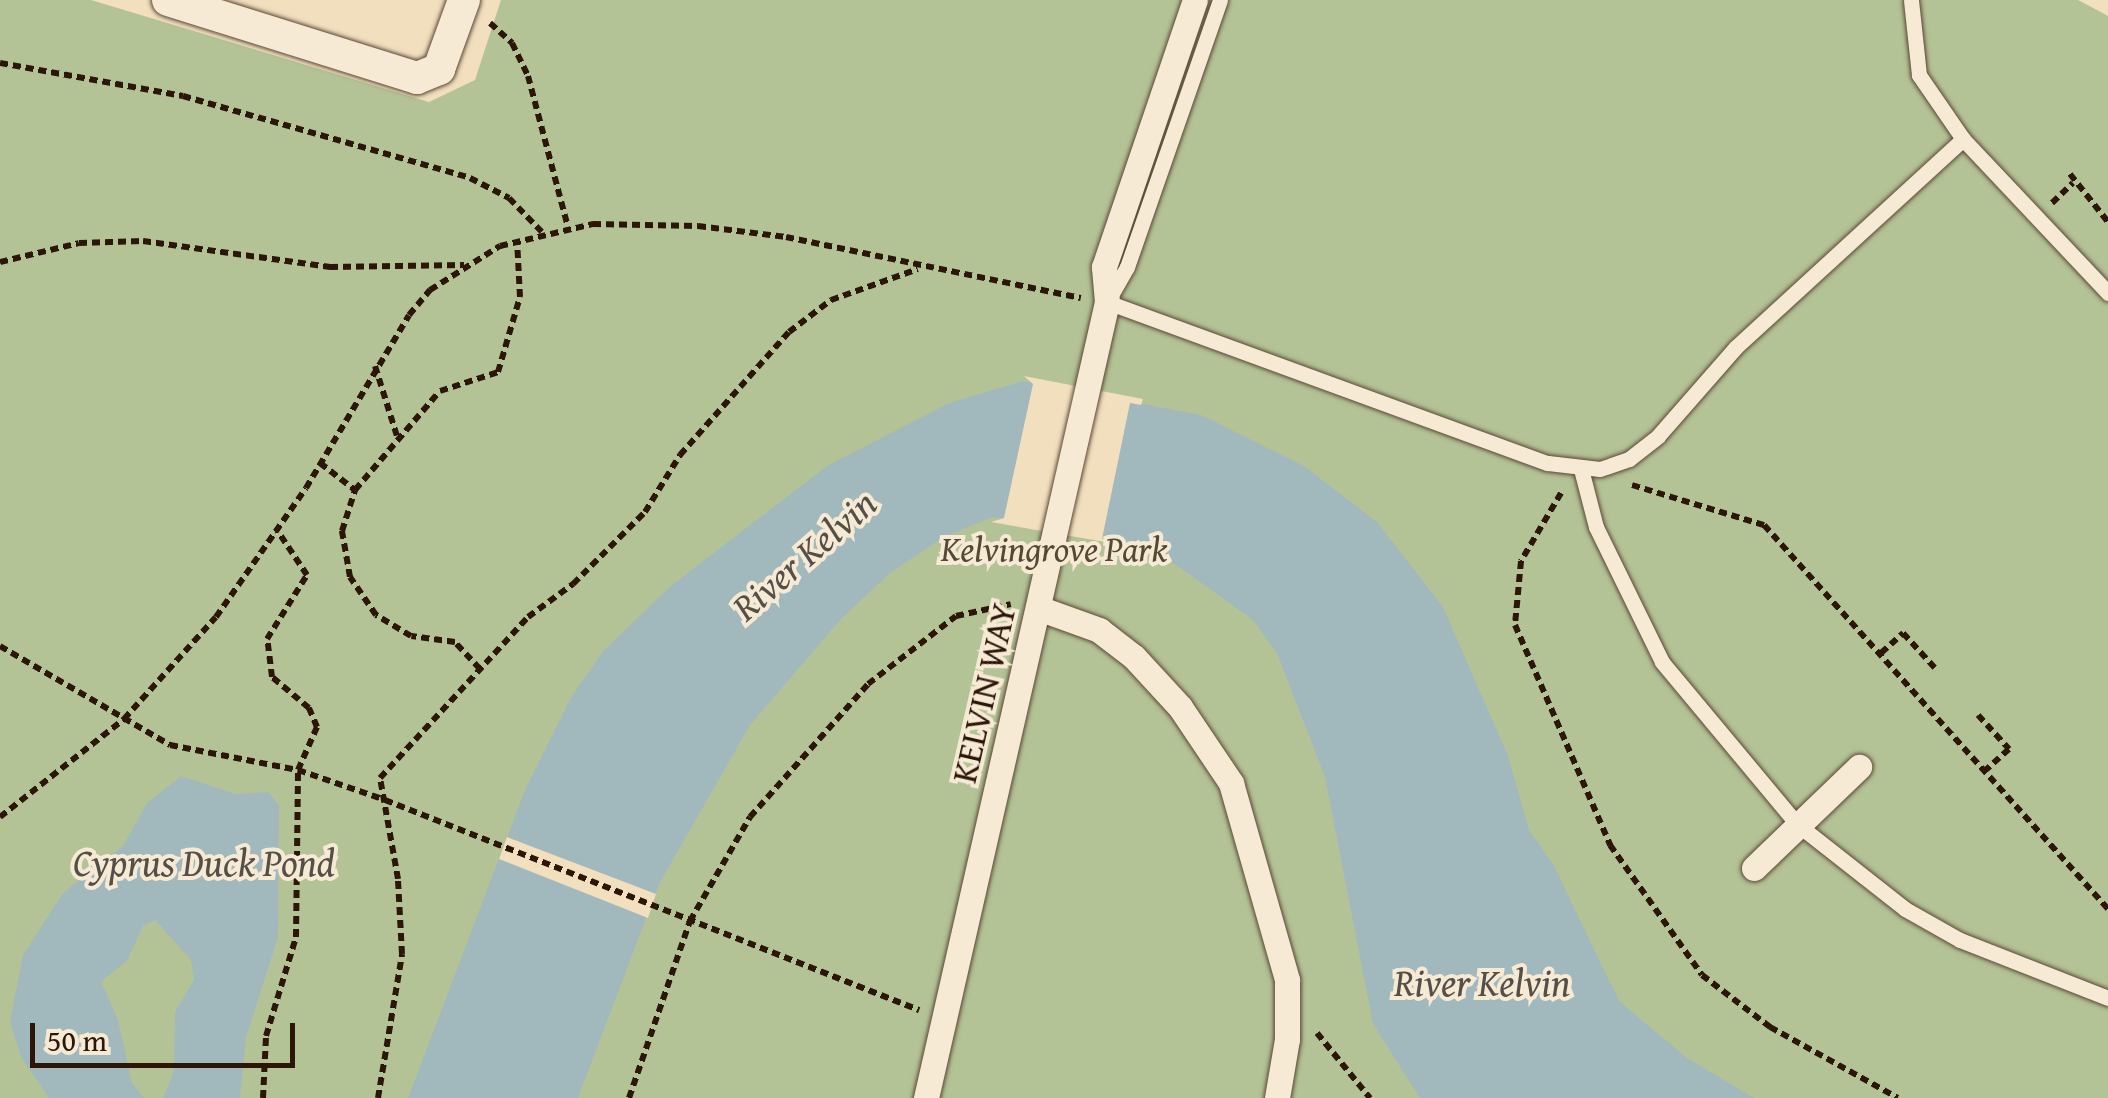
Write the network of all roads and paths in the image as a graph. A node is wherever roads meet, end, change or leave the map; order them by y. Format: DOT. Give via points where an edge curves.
graph roads {
  1 [pos="168,0"];
  2 [pos="1194,0"];
  3 [pos="1220,0"];
  4 [pos="1911,0"];
  5 [pos="463,4"];
  6 [pos="0,63"];
  7 [pos="1963,139"];
  8 [pos="2070,174"];
  9 [pos="2108,222"];
  10 [pos="568,228"];
  11 [pos="542,232"];
  12 [pos="518,240"];
  13 [pos="0,262"];
  14 [pos="465,265"];
  15 [pos="929,269"];
  16 [pos="2108,294"];
  17 [pos="1107,302"];
  18 [pos="375,366"];
  19 [pos="397,436"];
  20 [pos="320,464"];
  21 [pos="1581,469"];
  22 [pos="355,490"];
  23 [pos="277,530"];
  24 [pos="1040,609"];
  25 [pos="0,646"];
  26 [pos="1881,653"];
  27 [pos="1935,668"];
  28 [pos="480,669"];
  29 [pos="1978,715"];
  30 [pos="124,720"];
  31 [pos="1859,767"];
  32 [pos="298,770"];
  33 [pos="1986,770"];
  34 [pos="385,800"];
  35 [pos="0,817"];
  36 [pos="1796,824"];
  37 [pos="1754,868"];
  38 [pos="2108,909"];
  39 [pos="690,920"];
  40 [pos="1287,980"];
  41 [pos="2108,998"];
  42 [pos="943,1017"];
  43 [pos="263,1098"];
  44 [pos="378,1098"];
  45 [pos="630,1098"];
  46 [pos="926,1098"];
  47 [pos="1277,1098"];
  48 [pos="1370,1098"];
  49 [pos="1898,1098"];
  1 -- 5 [label="street" via="429,77 446,56"];
  2 -- 17 [label="street, KELVIN WAY" via="1104,267"];
  3 -- 17 [label="lane, KELVIN WAY" via="1127,267"];
  4 -- 7 [label="lane" via="1918,75"];
  5 -- 10 [label="path" via="494,24 520,57"];
  6 -- 11 [label="path" via="183,96 470,178 509,198"];
  7 -- 16 [label="lane"];
  7 -- 21 [label="lane" via="1736,347 1644,448 1614,466"];
  8 -- 9 [label="path"];
  10 -- 11 [label="path"];
  10 -- 15 [label="path" via="649,222 736,230"];
  11 -- 12 [label="path"];
  12 -- 14 [label="path"];
  12 -- 19 [label="path" via="520,297 498,372 440,391"];
  13 -- 14 [label="path" via="117,241 330,266"];
  14 -- 18 [label="path" via="430,290"];
  15 -- 17 [label="path"];
  15 -- 28 [label="path" via="893,274 803,319 680,455 645,512"];
  17 -- 21 [label="lane" via="1548,463"];
  17 -- 24 [label="street, KELVIN WAY"];
  18 -- 19 [label="path"];
  18 -- 20 [label="path"];
  19 -- 22 [label="path"];
  20 -- 22 [label="path"];
  20 -- 23 [label="path"];
  21 -- 26 [label="path" via="1764,525"];
  21 -- 36 [label="lane" via="1596,527 1662,662"];
  21 -- 49 [label="path" via="1521,561 1513,602 1515,625 1602,830 1702,975 1770,1027"];
  22 -- 28 [label="path" via="342,531 344,557 361,598 391,627 456,642"];
  23 -- 30 [label="path" via="216,617"];
  23 -- 32 [label="path" via="307,575 267,638 277,687 315,717 316,736"];
  24 -- 39 [label="path" via="990,604 956,616 868,684 750,818"];
  24 -- 40 [label="street" via="1116,642 1208,745 1246,826"];
  24 -- 42 [label="street, KELVIN WAY"];
  25 -- 30 [label="path"];
  26 -- 27 [label="path" via="1904,633"];
  26 -- 33 [label="path"];
  28 -- 34 [label="path" via="380,778"];
  29 -- 33 [label="path" via="2009,749"];
  30 -- 32 [label="path" via="193,752"];
  30 -- 35 [label="path"];
  31 -- 36 [label="street"];
  32 -- 34 [label="path"];
  32 -- 43 [label="path" via="296,937 266,1036"];
  33 -- 38 [label="path"];
  34 -- 39 [label="path"];
  34 -- 44 [label="path" via="402,954"];
  36 -- 37 [label="street"];
  36 -- 41 [label="lane" via="1905,909 1946,932"];
  39 -- 42 [label="path"];
  39 -- 45 [label="path"];
  40 -- 47 [label="street"];
  40 -- 48 [label="path" via="1307,1018"];
  42 -- 46 [label="street, KELVIN WAY"];
}
